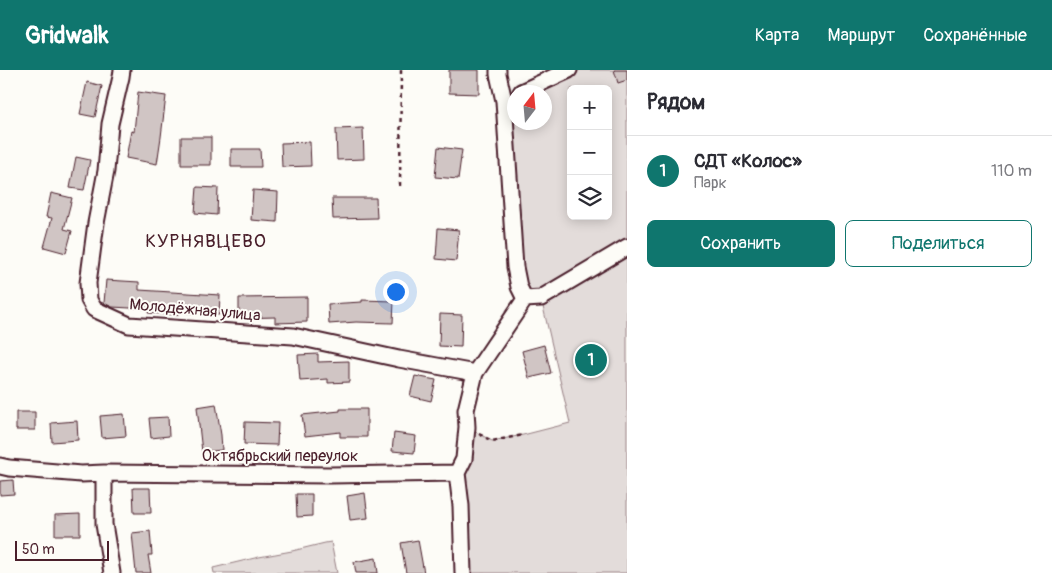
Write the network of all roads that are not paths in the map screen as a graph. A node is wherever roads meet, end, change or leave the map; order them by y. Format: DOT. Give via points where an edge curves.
graph roads {
  1 [pos="122,70"];
  2 [pos="498,70"];
  3 [pos="568,70"];
  4 [pos="536,85"];
  5 [pos="507,94"];
  6 [pos="510,130"];
  7 [pos="627,247"];
  8 [pos="525,299"];
  9 [pos="475,373"];
  10 [pos="0,466"];
  11 [pos="104,472"];
  12 [pos="457,473"];
  13 [pos="112,573"];
  14 [pos="462,573"];
  1 -- 9 [label="street, Молодёжная улица" via="110,124 106,172 88,283 89,300 94,309 128,325 293,336"];
  2 -- 5 [label="street"];
  3 -- 4 [label="street"];
  6 -- 8 [label="street" via="515,267"];
  7 -- 8 [label="street" via="541,298"];
  8 -- 9 [label="street"];
  9 -- 12 [label="street" via="466,410 464,459"];
  10 -- 11 [label="street, Октябрьский переулок" via="81,474"];
  11 -- 12 [label="street, Октябрьский переулок"];
  11 -- 13 [label="street" via="104,524"];
  12 -- 14 [label="street"];
}
